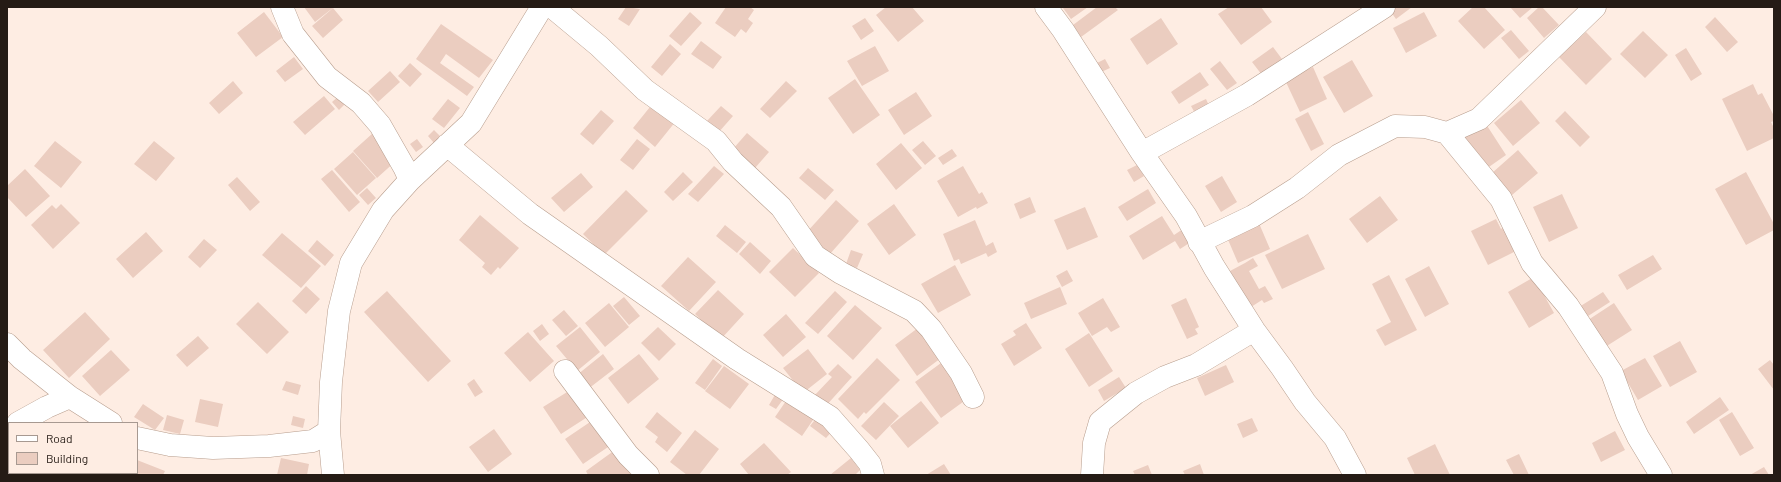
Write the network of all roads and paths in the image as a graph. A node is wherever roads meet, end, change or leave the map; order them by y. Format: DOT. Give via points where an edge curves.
graph roads {
  1 [pos="282,7"];
  2 [pos="542,7"];
  3 [pos="552,7"];
  4 [pos="1046,7"];
  5 [pos="1384,7"];
  6 [pos="1595,7"];
  7 [pos="1447,133"];
  8 [pos="446,145"];
  9 [pos="1142,153"];
  10 [pos="410,180"];
  11 [pos="1199,242"];
  12 [pos="1254,330"];
  13 [pos="7,344"];
  14 [pos="565,371"];
  15 [pos="70,397"];
  16 [pos="973,397"];
  17 [pos="20,422"];
  18 [pos="109,422"];
  19 [pos="329,431"];
  20 [pos="138,438"];
  21 [pos="333,475"];
  22 [pos="648,475"];
  23 [pos="873,475"];
  24 [pos="1092,475"];
  25 [pos="1355,475"];
  26 [pos="1661,475"];
  1 -- 10 [label="street" via="293,34 327,77 361,103 380,125"];
  2 -- 8 [label="street" via="471,123"];
  3 -- 16 [label="street" via="599,46 645,90 716,141 744,173 781,207 815,256 841,273 914,311 931,329 961,373"];
  4 -- 9 [label="street"];
  5 -- 9 [label="street" via="1247,95"];
  6 -- 7 [label="street" via="1479,119"];
  7 -- 11 [label="street" via="1425,127 1395,126 1340,155 1297,188 1253,216"];
  7 -- 26 [label="street" via="1501,200 1532,263 1568,306 1612,373 1636,432"];
  8 -- 10 [label="street"];
  8 -- 23 [label="street" via="536,218 737,359 830,417 870,464"];
  9 -- 11 [label="street" via="1186,216"];
  10 -- 19 [label="street" via="383,210 351,263 338,311"];
  11 -- 12 [label="street"];
  12 -- 24 [label="street" via="1196,365 1165,377 1136,393 1100,422 1094,443"];
  12 -- 25 [label="street" via="1305,402 1335,438"];
  13 -- 15 [label="street"];
  14 -- 22 [label="street" via="628,455"];
  15 -- 17 [label="street"];
  15 -- 18 [label="street"];
  19 -- 20 [label="street" via="313,441 268,446 170,445"];
  19 -- 21 [label="street"];
}
